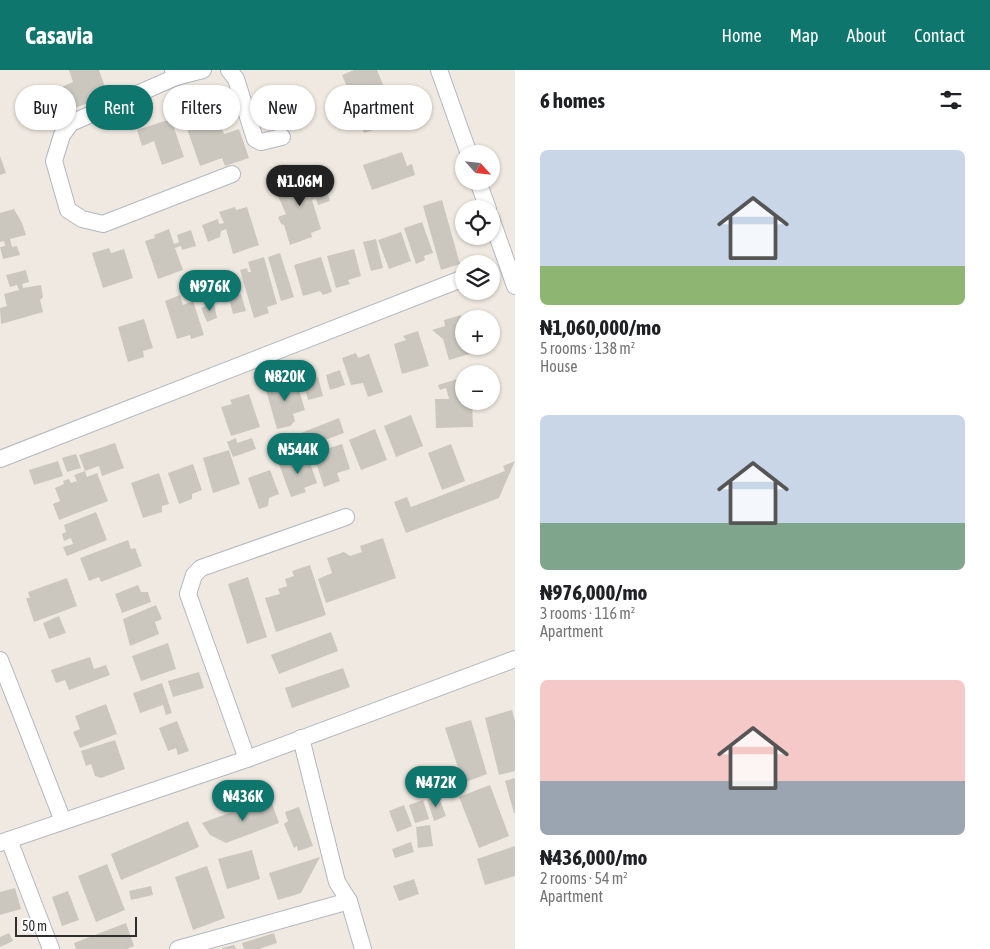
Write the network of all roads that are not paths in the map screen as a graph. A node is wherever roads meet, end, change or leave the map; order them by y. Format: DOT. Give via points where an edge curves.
graph roads {
  1 [pos="203,70"];
  2 [pos="229,70"];
  3 [pos="439,70"];
  4 [pos="175,74"];
  5 [pos="282,137"];
  6 [pos="466,145"];
  7 [pos="232,174"];
  8 [pos="500,265"];
  9 [pos="455,282"];
  10 [pos="515,286"];
  11 [pos="0,459"];
  12 [pos="346,517"];
  13 [pos="515,659"];
  14 [pos="0,660"];
  15 [pos="301,738"];
  16 [pos="247,758"];
  17 [pos="63,821"];
  18 [pos="5,842"];
  19 [pos="349,901"];
  20 [pos="52,949"];
  21 [pos="178,949"];
  22 [pos="363,949"];
  1 -- 4 [label="street"];
  2 -- 5 [label="street" via="236,79 255,139 262,142"];
  3 -- 6 [label="street"];
  4 -- 7 [label="street" via="71,123 62,135 54,161 68,210 82,219 103,224"];
  8 -- 10 [label="street"];
  9 -- 11 [label="street"];
  12 -- 16 [label="street" via="201,568 189,586 188,594"];
  13 -- 15 [label="street"];
  14 -- 17 [label="street"];
  15 -- 16 [label="street"];
  15 -- 19 [label="street" via="338,882"];
  16 -- 17 [label="street"];
  17 -- 18 [label="street"];
  18 -- 20 [label="street"];
  19 -- 21 [label="street"];
  19 -- 22 [label="street"];
}
